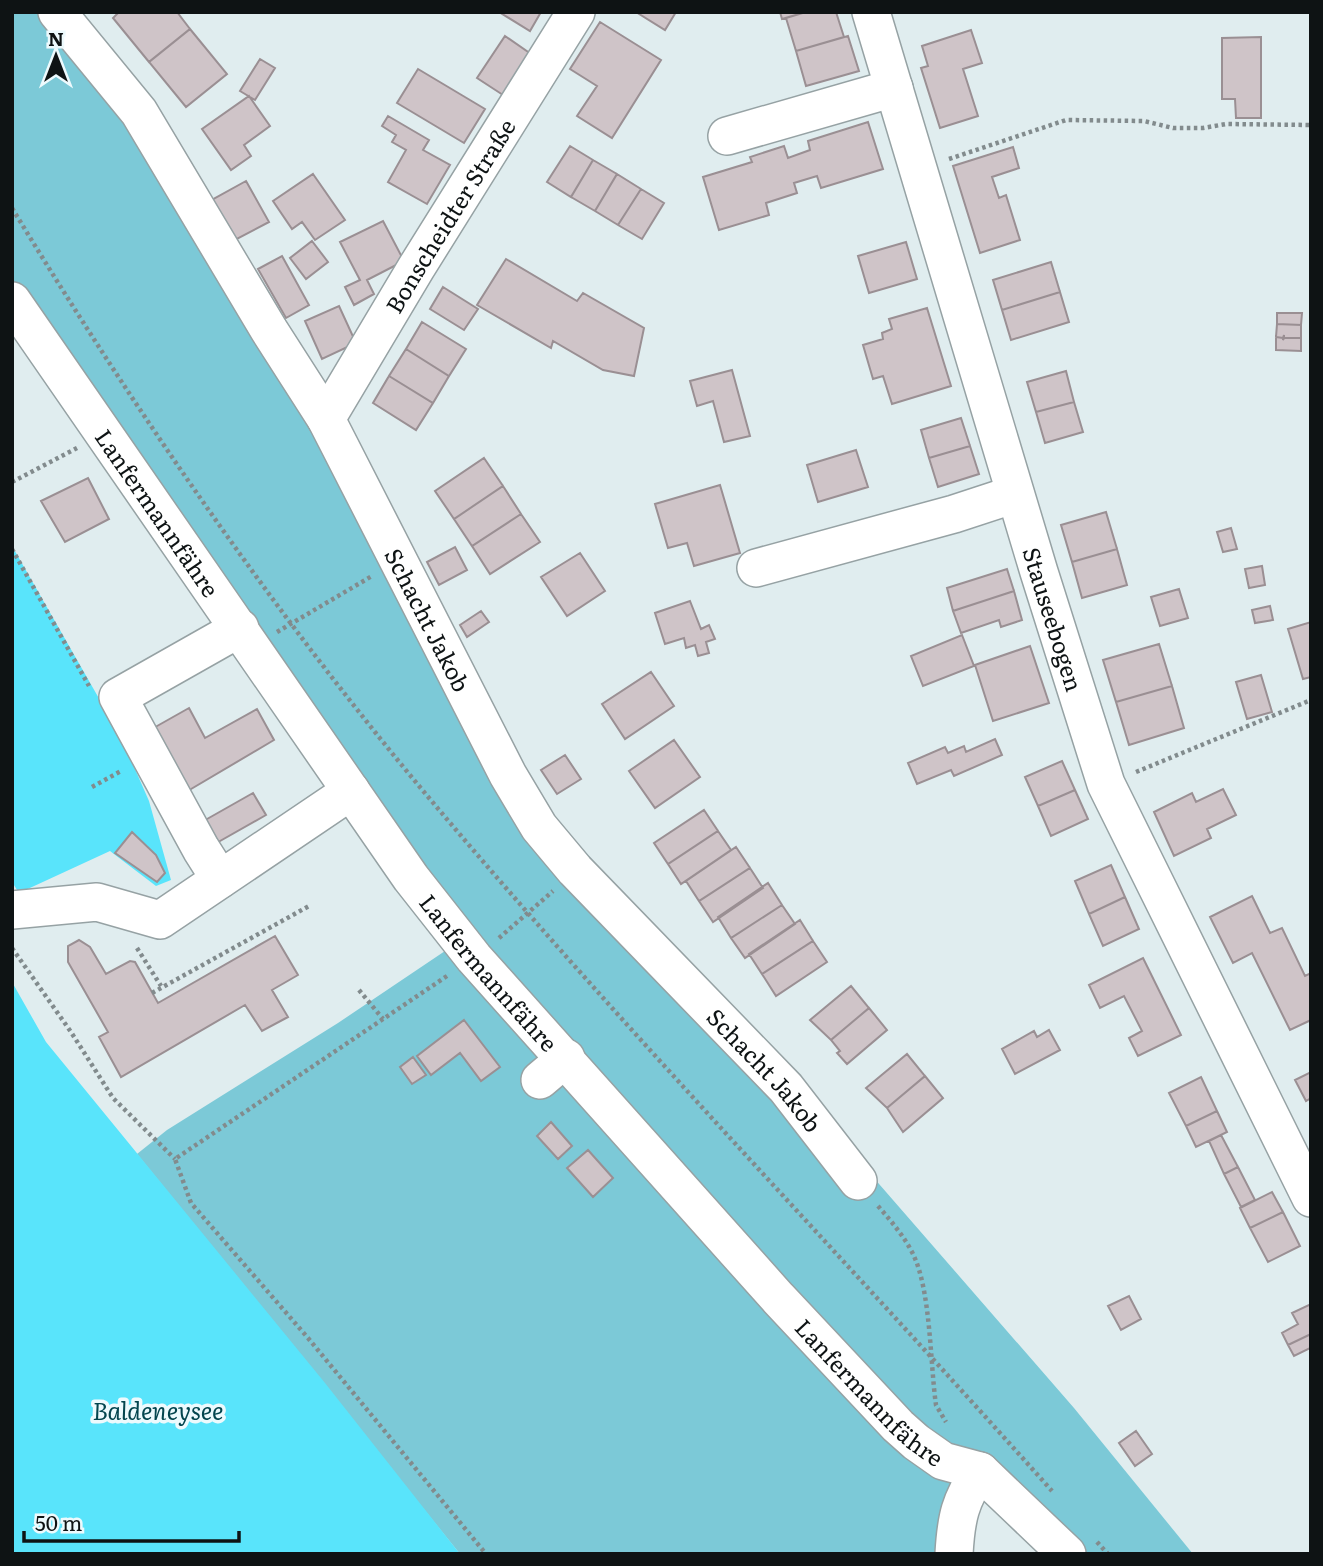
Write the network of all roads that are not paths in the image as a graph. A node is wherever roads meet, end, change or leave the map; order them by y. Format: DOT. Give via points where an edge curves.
graph roads {
  1 [pos="57,12"];
  2 [pos="576,12"];
  3 [pos="871,12"];
  4 [pos="894,88"];
  5 [pos="727,136"];
  6 [pos="12,301"];
  7 [pos="326,419"];
  8 [pos="1015,494"];
  9 [pos="756,568"];
  10 [pos="246,638"];
  11 [pos="351,791"];
  12 [pos="220,879"];
  13 [pos="12,910"];
  14 [pos="858,1181"];
  15 [pos="1311,1198"];
  16 [pos="969,1468"];
  17 [pos="1074,1546"];
  18 [pos="954,1554"];
  1 -- 7 [label="street, Schacht Jakob" via="139,112"];
  2 -- 7 [label="street, Bonscheidter Straße"];
  3 -- 4 [label="street, Stauseebogen"];
  4 -- 5 [label="street"];
  4 -- 8 [label="street, Stauseebogen"];
  6 -- 10 [label="street, Lanfermannfähre"];
  7 -- 14 [label="street, Schacht Jakob" via="539,827 786,1088"];
  8 -- 9 [label="street"];
  8 -- 15 [label="street, Stauseebogen" via="1106,784"];
  10 -- 11 [label="street, Lanfermannfähre"];
  10 -- 12 [label="street" via="104,697"];
  11 -- 12 [label="street"];
  11 -- 16 [label="street, Lanfermannfähre" via="553,1069 898,1426 943,1461"];
  12 -- 13 [label="street" via="160,920 131,924 97,902"];
  16 -- 17 [label="street, Lanfermannfähre"];
  16 -- 18 [label="street"];
}
